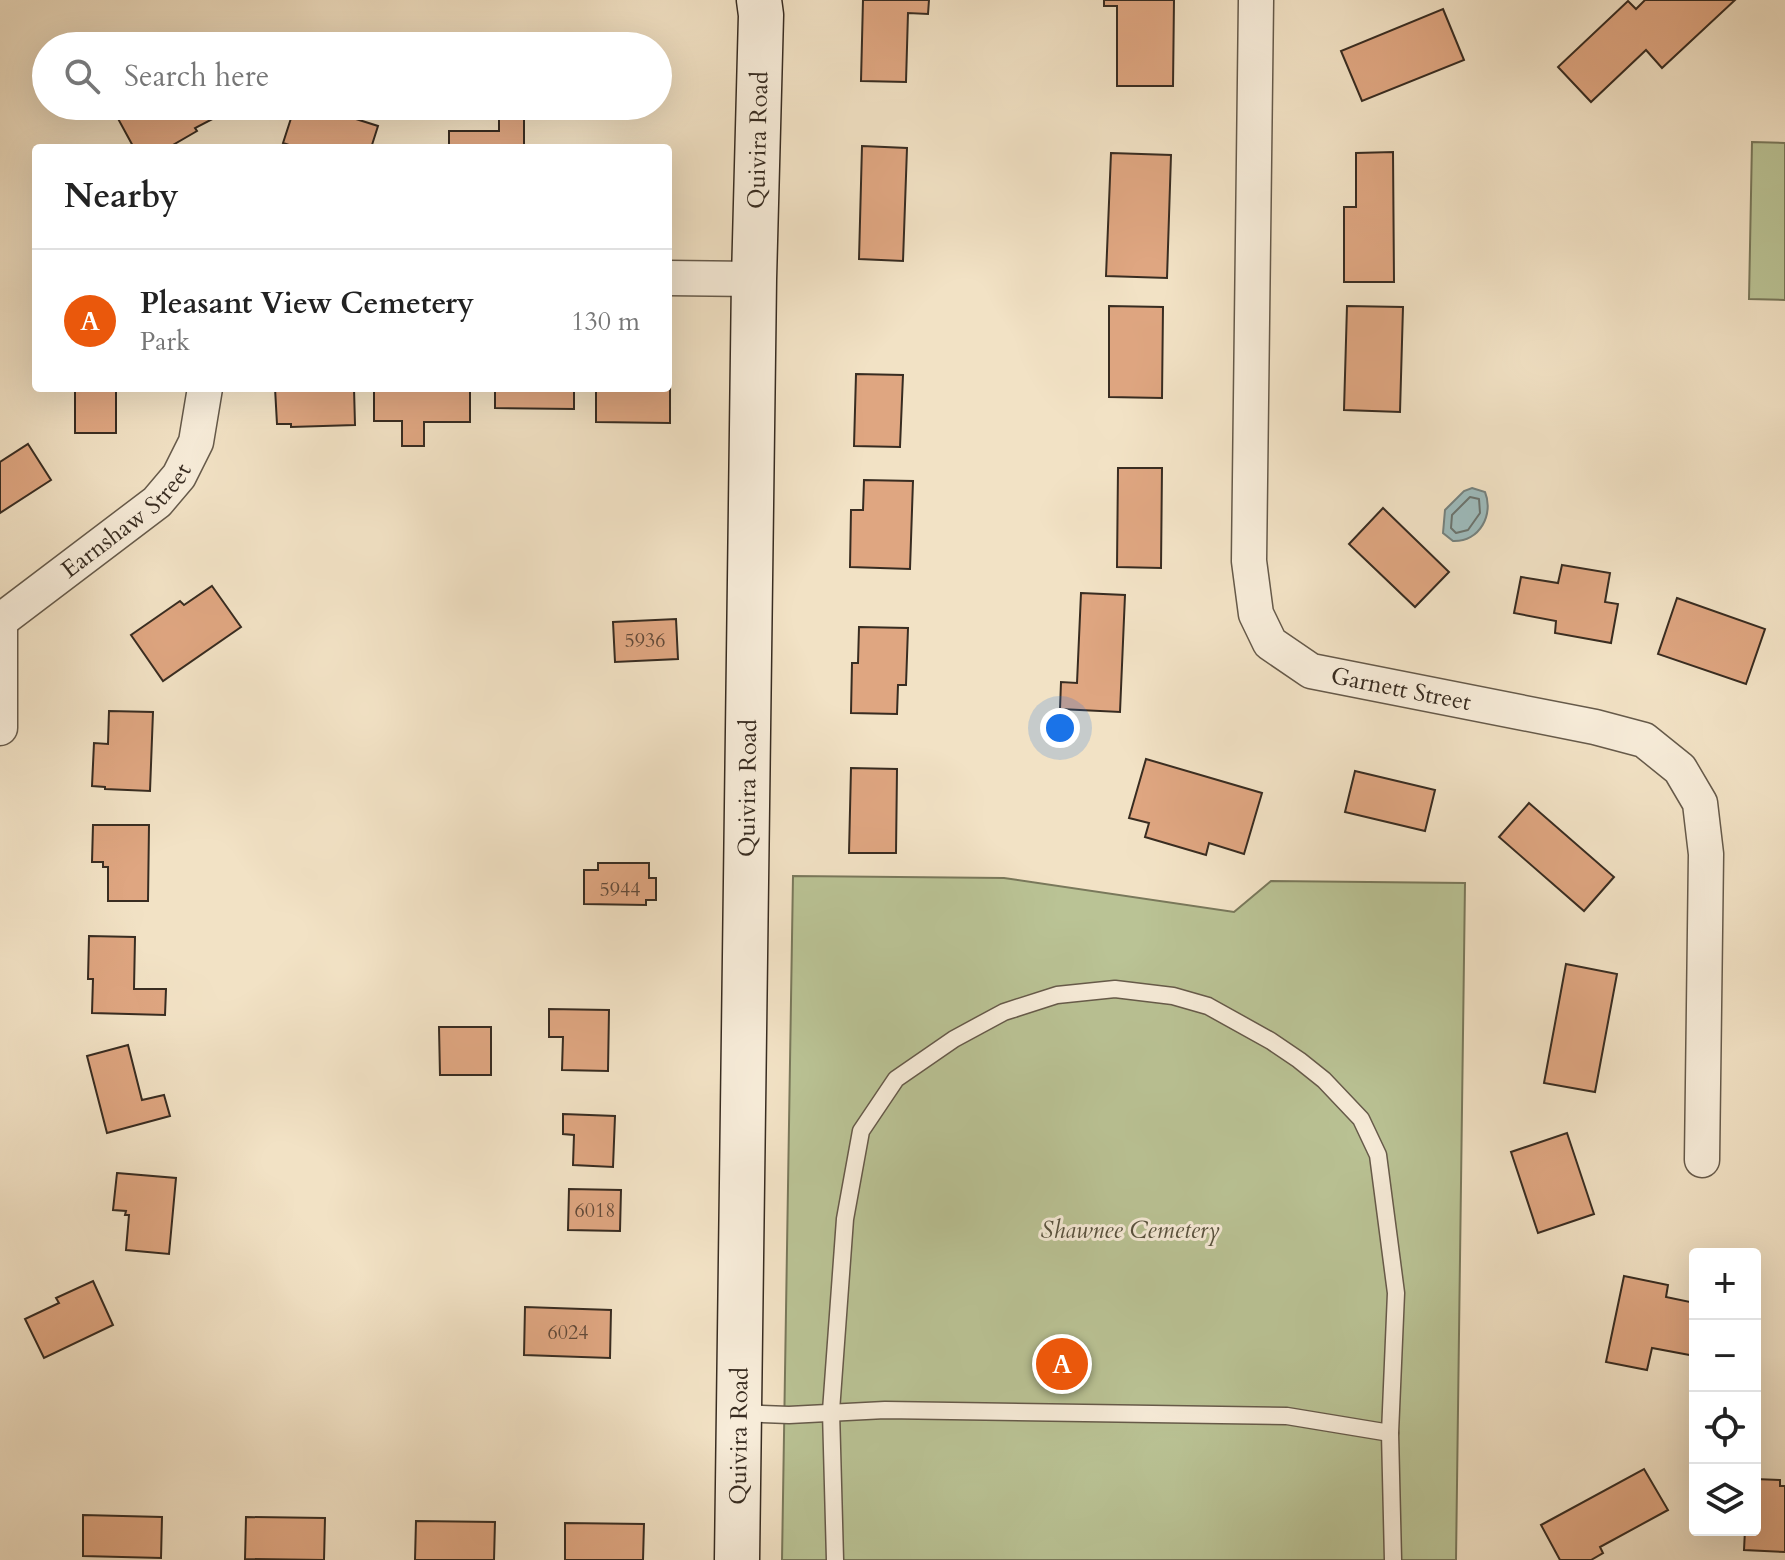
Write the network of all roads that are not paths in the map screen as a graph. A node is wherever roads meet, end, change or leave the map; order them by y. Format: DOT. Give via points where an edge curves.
graph roads {
  1 [pos="1256,0"];
  2 [pos="762,5"];
  3 [pos="672,278"];
  4 [pos="754,279"];
  5 [pos="204,392"];
  6 [pos="0,623"];
  7 [pos="0,728"];
  8 [pos="1702,1160"];
  9 [pos="831,1411"];
  10 [pos="739,1413"];
  11 [pos="1390,1433"];
  12 [pos="737,1560"];
  13 [pos="835,1560"];
  14 [pos="1393,1560"];
  1 -- 8 [label="street, Garnett Street" via="1249,561 1256,614 1270,643 1311,671 1606,729 1644,740 1680,769 1700,803 1706,854"];
  2 -- 4 [label="main road, Quivira Road"];
  3 -- 4 [label="street"];
  4 -- 10 [label="main road, Quivira Road"];
  5 -- 6 [label="street, Earnshaw Street" via="196,442 179,476 157,502"];
  6 -- 7 [label="street, Earnshaw Street"];
  9 -- 10 [label="lane"];
  9 -- 11 [label="lane" via="1287,1416"];
  9 -- 11 [label="lane" via="845,1219 861,1131 896,1079 954,1039 1004,1012 1057,995 1115,989 1208,1006 1280,1047 1324,1080 1361,1119 1378,1155 1396,1293"];
  9 -- 13 [label="lane"];
  10 -- 12 [label="main road, Quivira Road"];
  11 -- 14 [label="lane"];
}
